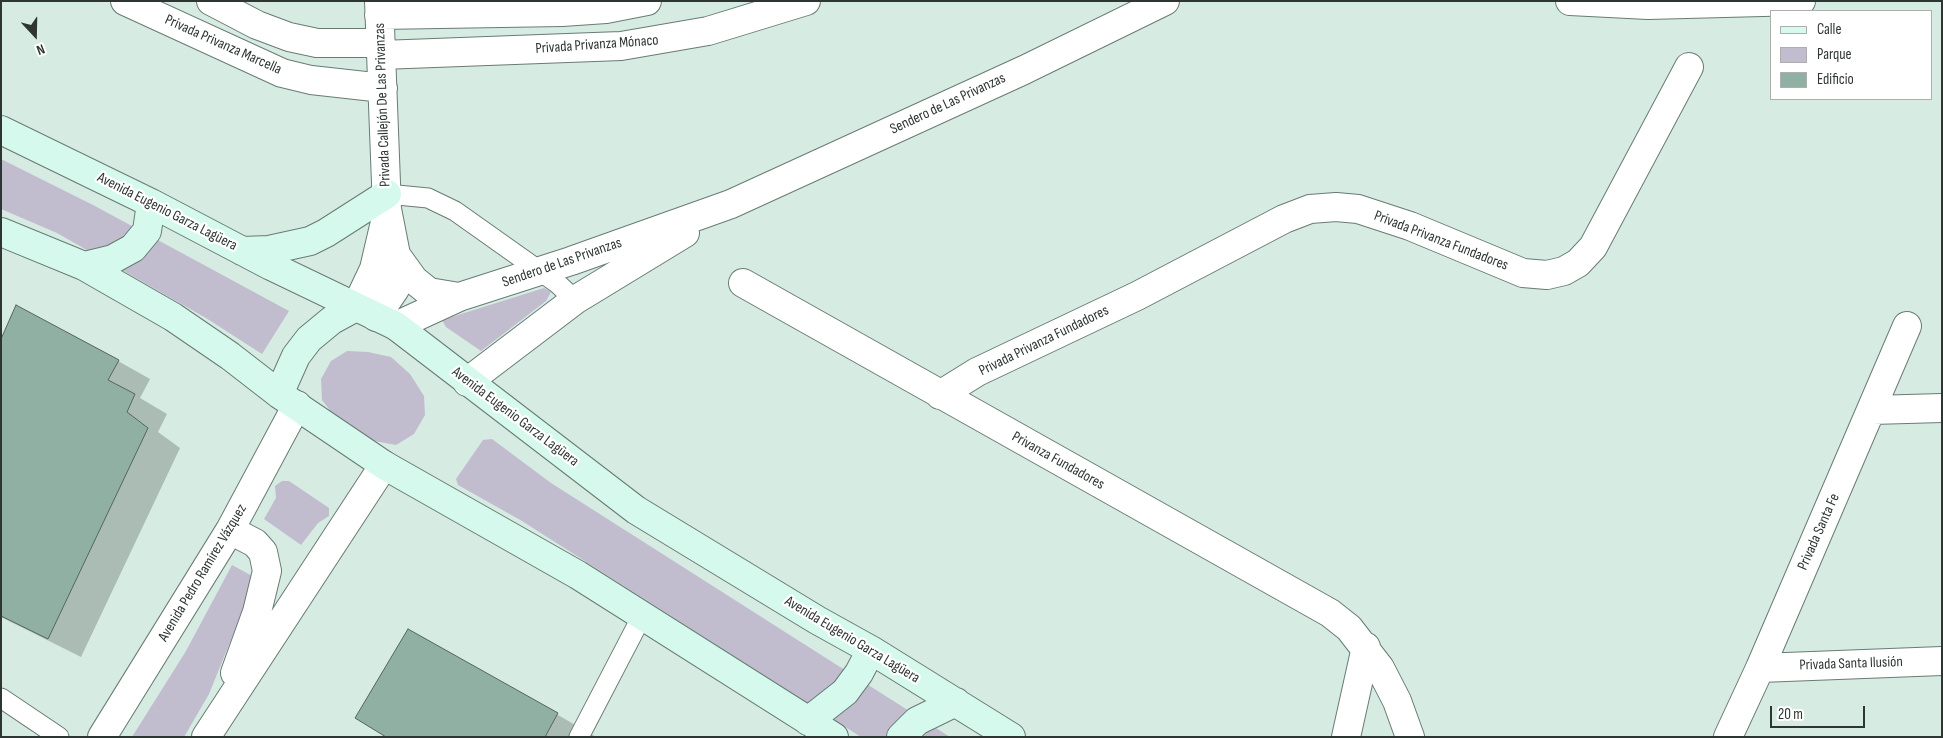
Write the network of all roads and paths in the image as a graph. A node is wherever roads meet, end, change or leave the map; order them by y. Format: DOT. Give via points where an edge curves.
graph roads {
  1 [pos="125,1"];
  2 [pos="211,1"];
  3 [pos="647,1"];
  4 [pos="1165,1"];
  5 [pos="1570,1"];
  6 [pos="1800,1"];
  7 [pos="797,3"];
  8 [pos="379,8"];
  9 [pos="381,49"];
  10 [pos="1689,66"];
  11 [pos="383,88"];
  12 [pos="1,130"];
  13 [pos="387,201"];
  14 [pos="151,203"];
  15 [pos="731,204"];
  16 [pos="1,232"];
  17 [pos="242,251"];
  18 [pos="396,255"];
  19 [pos="84,266"];
  20 [pos="539,272"];
  21 [pos="743,283"];
  22 [pos="459,297"];
  23 [pos="575,300"];
  24 [pos="376,317"];
  25 [pos="1906,326"];
  26 [pos="467,382"];
  27 [pos="940,395"];
  28 [pos="288,400"];
  29 [pos="1942,408"];
  30 [pos="1872,410"];
  31 [pos="384,465"];
  32 [pos="230,530"];
  33 [pos="642,616"];
  34 [pos="1366,647"];
  35 [pos="871,650"];
  36 [pos="1942,661"];
  37 [pos="1760,668"];
  38 [pos="1,698"];
  39 [pos="956,702"];
  40 [pos="222,710"];
  41 [pos="808,721"];
  42 [pos="58,737"];
  43 [pos="102,737"];
  44 [pos="206,737"];
  45 [pos="579,737"];
  46 [pos="834,737"];
  47 [pos="901,737"];
  48 [pos="1011,737"];
  49 [pos="1346,737"];
  50 [pos="1410,737"];
  51 [pos="1728,737"];
  1 -- 11 [label="street, Privada Privanza Marcella" via="282,73 311,80"];
  2 -- 9 [label="street" via="257,25 289,37"];
  3 -- 8 [label="street" via="606,9 562,12"];
  4 -- 15 [label="street, Sendero de Las Privanzas" via="1024,70"];
  5 -- 6 [label="street" via="1648,5"];
  7 -- 9 [label="street, Privada Privanza Mónaco" via="708,31 621,46"];
  8 -- 9 [label="street, Privada Callejón De Las Privanzas"];
  9 -- 11 [label="street, Privada Callejón De Las Privanzas"];
  10 -- 27 [label="street, Privada Privanza Fundadores" via="1593,246 1578,264 1564,271 1546,276 1523,273 1410,226 1358,209 1336,206 1310,209 977,372"];
  11 -- 13 [label="street, Privada Callejón De Las Privanzas"];
  12 -- 14 [label="main road, Avenida Eugenio Garza Lagüera"];
  13 -- 17 [label="main road" via="310,241 278,249"];
  13 -- 18 [label="street, Privada Callejón De Las Privanzas"];
  13 -- 20 [label="lane" via="428,198 456,211"];
  13 -- 24 [label="street, Privada Callejón De Las Privanzas"];
  14 -- 17 [label="main road, Avenida Eugenio Garza Lagüera"];
  14 -- 19 [label="main road" via="147,231 134,248 113,259"];
  15 -- 20 [label="street, Sendero de Las Privanzas"];
  15 -- 23 [label="street, Sendero de Las Privanzas"];
  16 -- 19 [label="main road"];
  17 -- 24 [label="main road, Avenida Eugenio Garza Lagüera"];
  18 -- 22 [label="street" via="414,280 429,292"];
  18 -- 24 [label="street, Privada Callejón De Las Privanzas" via="395,289"];
  19 -- 28 [label="main road" via="173,317"];
  20 -- 22 [label="street, Sendero de Las Privanzas"];
  20 -- 23 [label="lane"];
  21 -- 27 [label="street, Privanza Fundadores"];
  22 -- 24 [label="street, Sendero de Las Privanzas"];
  23 -- 26 [label="street, Sendero de Las Privanzas"];
  24 -- 26 [label="main road, Avenida Eugenio Garza Lagüera"];
  24 -- 28 [label="main road" via="332,320 309,339 296,356"];
  25 -- 30 [label="street, Privada Santa Fe"];
  26 -- 35 [label="main road, Avenida Eugenio Garza Lagüera" via="509,410 636,510"];
  27 -- 34 [label="street, Privanza Fundadores" via="1313,602 1349,628"];
  28 -- 31 [label="main road"];
  28 -- 32 [label="street, Avenida Pedro Ramírez Vázquez"];
  29 -- 30 [label="street"];
  30 -- 37 [label="street, Privada Santa Fe"];
  31 -- 33 [label="main road" via="578,575"];
  31 -- 40 [label="street"];
  32 -- 40 [label="street" via="255,543 263,552 267,571"];
  32 -- 43 [label="street, Avenida Pedro Ramírez Vázquez"];
  33 -- 41 [label="main road"];
  33 -- 45 [label="lane"];
  34 -- 49 [label="street"];
  34 -- 50 [label="street, Privanza Fundadores" via="1387,681"];
  35 -- 39 [label="main road, Avenida Eugenio Garza Lagüera"];
  35 -- 41 [label="main road" via="845,692"];
  36 -- 37 [label="street, Privada Santa Ilusión"];
  37 -- 51 [label="street, Privada Santa Fe"];
  38 -- 42 [label="lane"];
  39 -- 47 [label="main road" via="917,721"];
  39 -- 48 [label="main road, Avenida Eugenio Garza Lagüera"];
  40 -- 44 [label="street"];
  41 -- 46 [label="main road"];
}
